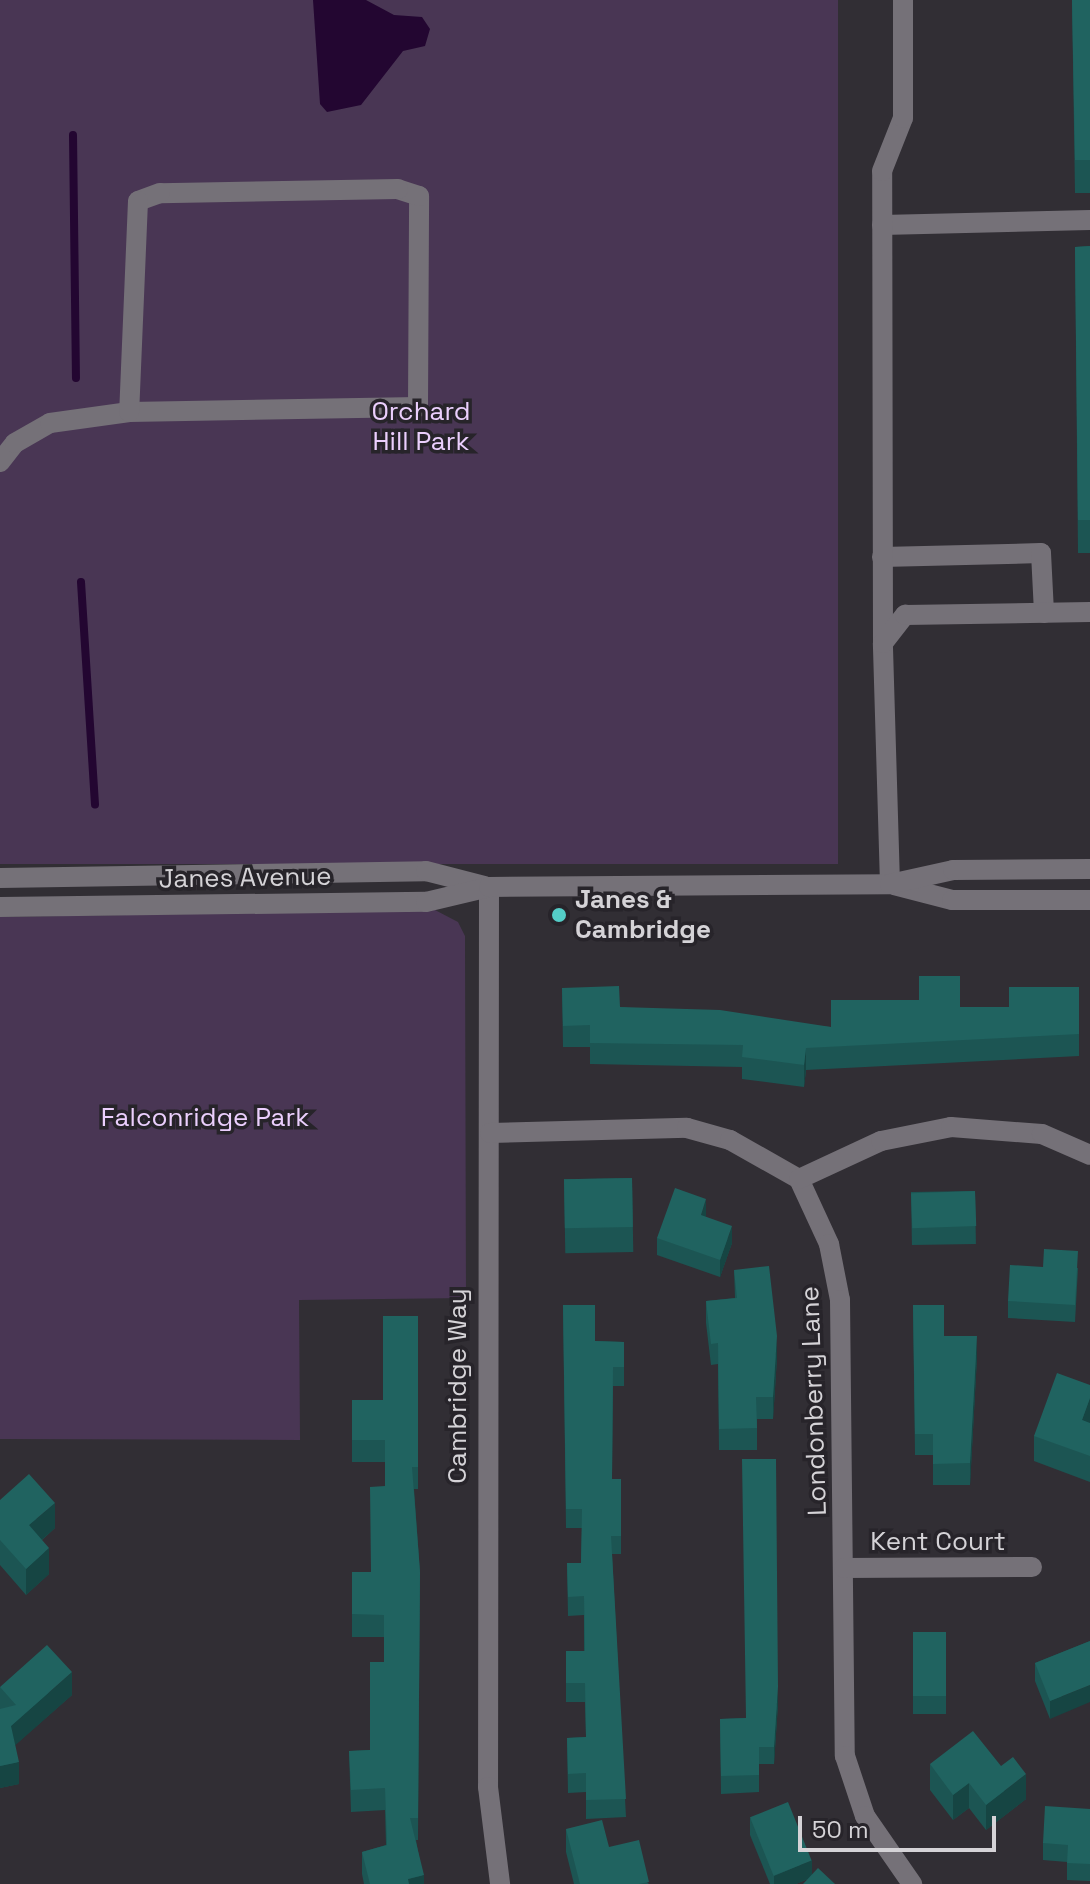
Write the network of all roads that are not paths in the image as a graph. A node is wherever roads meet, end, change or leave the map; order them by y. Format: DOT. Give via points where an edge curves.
graph roads {
  1 [pos="903,0"];
  2 [pos="1090,220"];
  3 [pos="882,225"];
  4 [pos="129,412"];
  5 [pos="0,462"];
  6 [pos="882,557"];
  7 [pos="1090,612"];
  8 [pos="1044,613"];
  9 [pos="883,643"];
  10 [pos="1090,869"];
  11 [pos="0,878"];
  12 [pos="890,884"];
  13 [pos="489,887"];
  14 [pos="1090,900"];
  15 [pos="0,907"];
  16 [pos="490,1133"];
  17 [pos="1090,1155"];
  18 [pos="799,1179"];
  19 [pos="1032,1567"];
  20 [pos="844,1568"];
  21 [pos="500,1884"];
  22 [pos="912,1884"];
  1 -- 3 [label="street" via="903,118 882,171"];
  2 -- 3 [label="street"];
  3 -- 6 [label="street"];
  4 -- 4 [label="street" via="418,407 419,196 398,189 160,193 138,201"];
  4 -- 5 [label="street" via="50,423 15,443"];
  6 -- 8 [label="street" via="1041,553"];
  6 -- 9 [label="street"];
  7 -- 8 [label="street"];
  8 -- 9 [label="street" via="905,615"];
  9 -- 12 [label="street"];
  10 -- 12 [label="street, Janes Avenue" via="953,870"];
  11 -- 13 [label="street, Janes Avenue" via="426,871"];
  12 -- 13 [label="street, Janes Avenue"];
  12 -- 14 [label="street, Janes Avenue" via="952,900"];
  13 -- 15 [label="street, Janes Avenue" via="426,902"];
  13 -- 16 [label="street, Cambridge Way"];
  16 -- 18 [label="street" via="687,1128 730,1140"];
  16 -- 21 [label="street, Cambridge Way" via="483,1291 488,1787"];
  17 -- 18 [label="street" via="1042,1134 951,1127 881,1141"];
  18 -- 20 [label="street, Londonberry Lane" via="829,1244 840,1300"];
  19 -- 20 [label="street, Kent Court"];
  20 -- 22 [label="street, Londonberry Lane" via="849,1780"];
}
